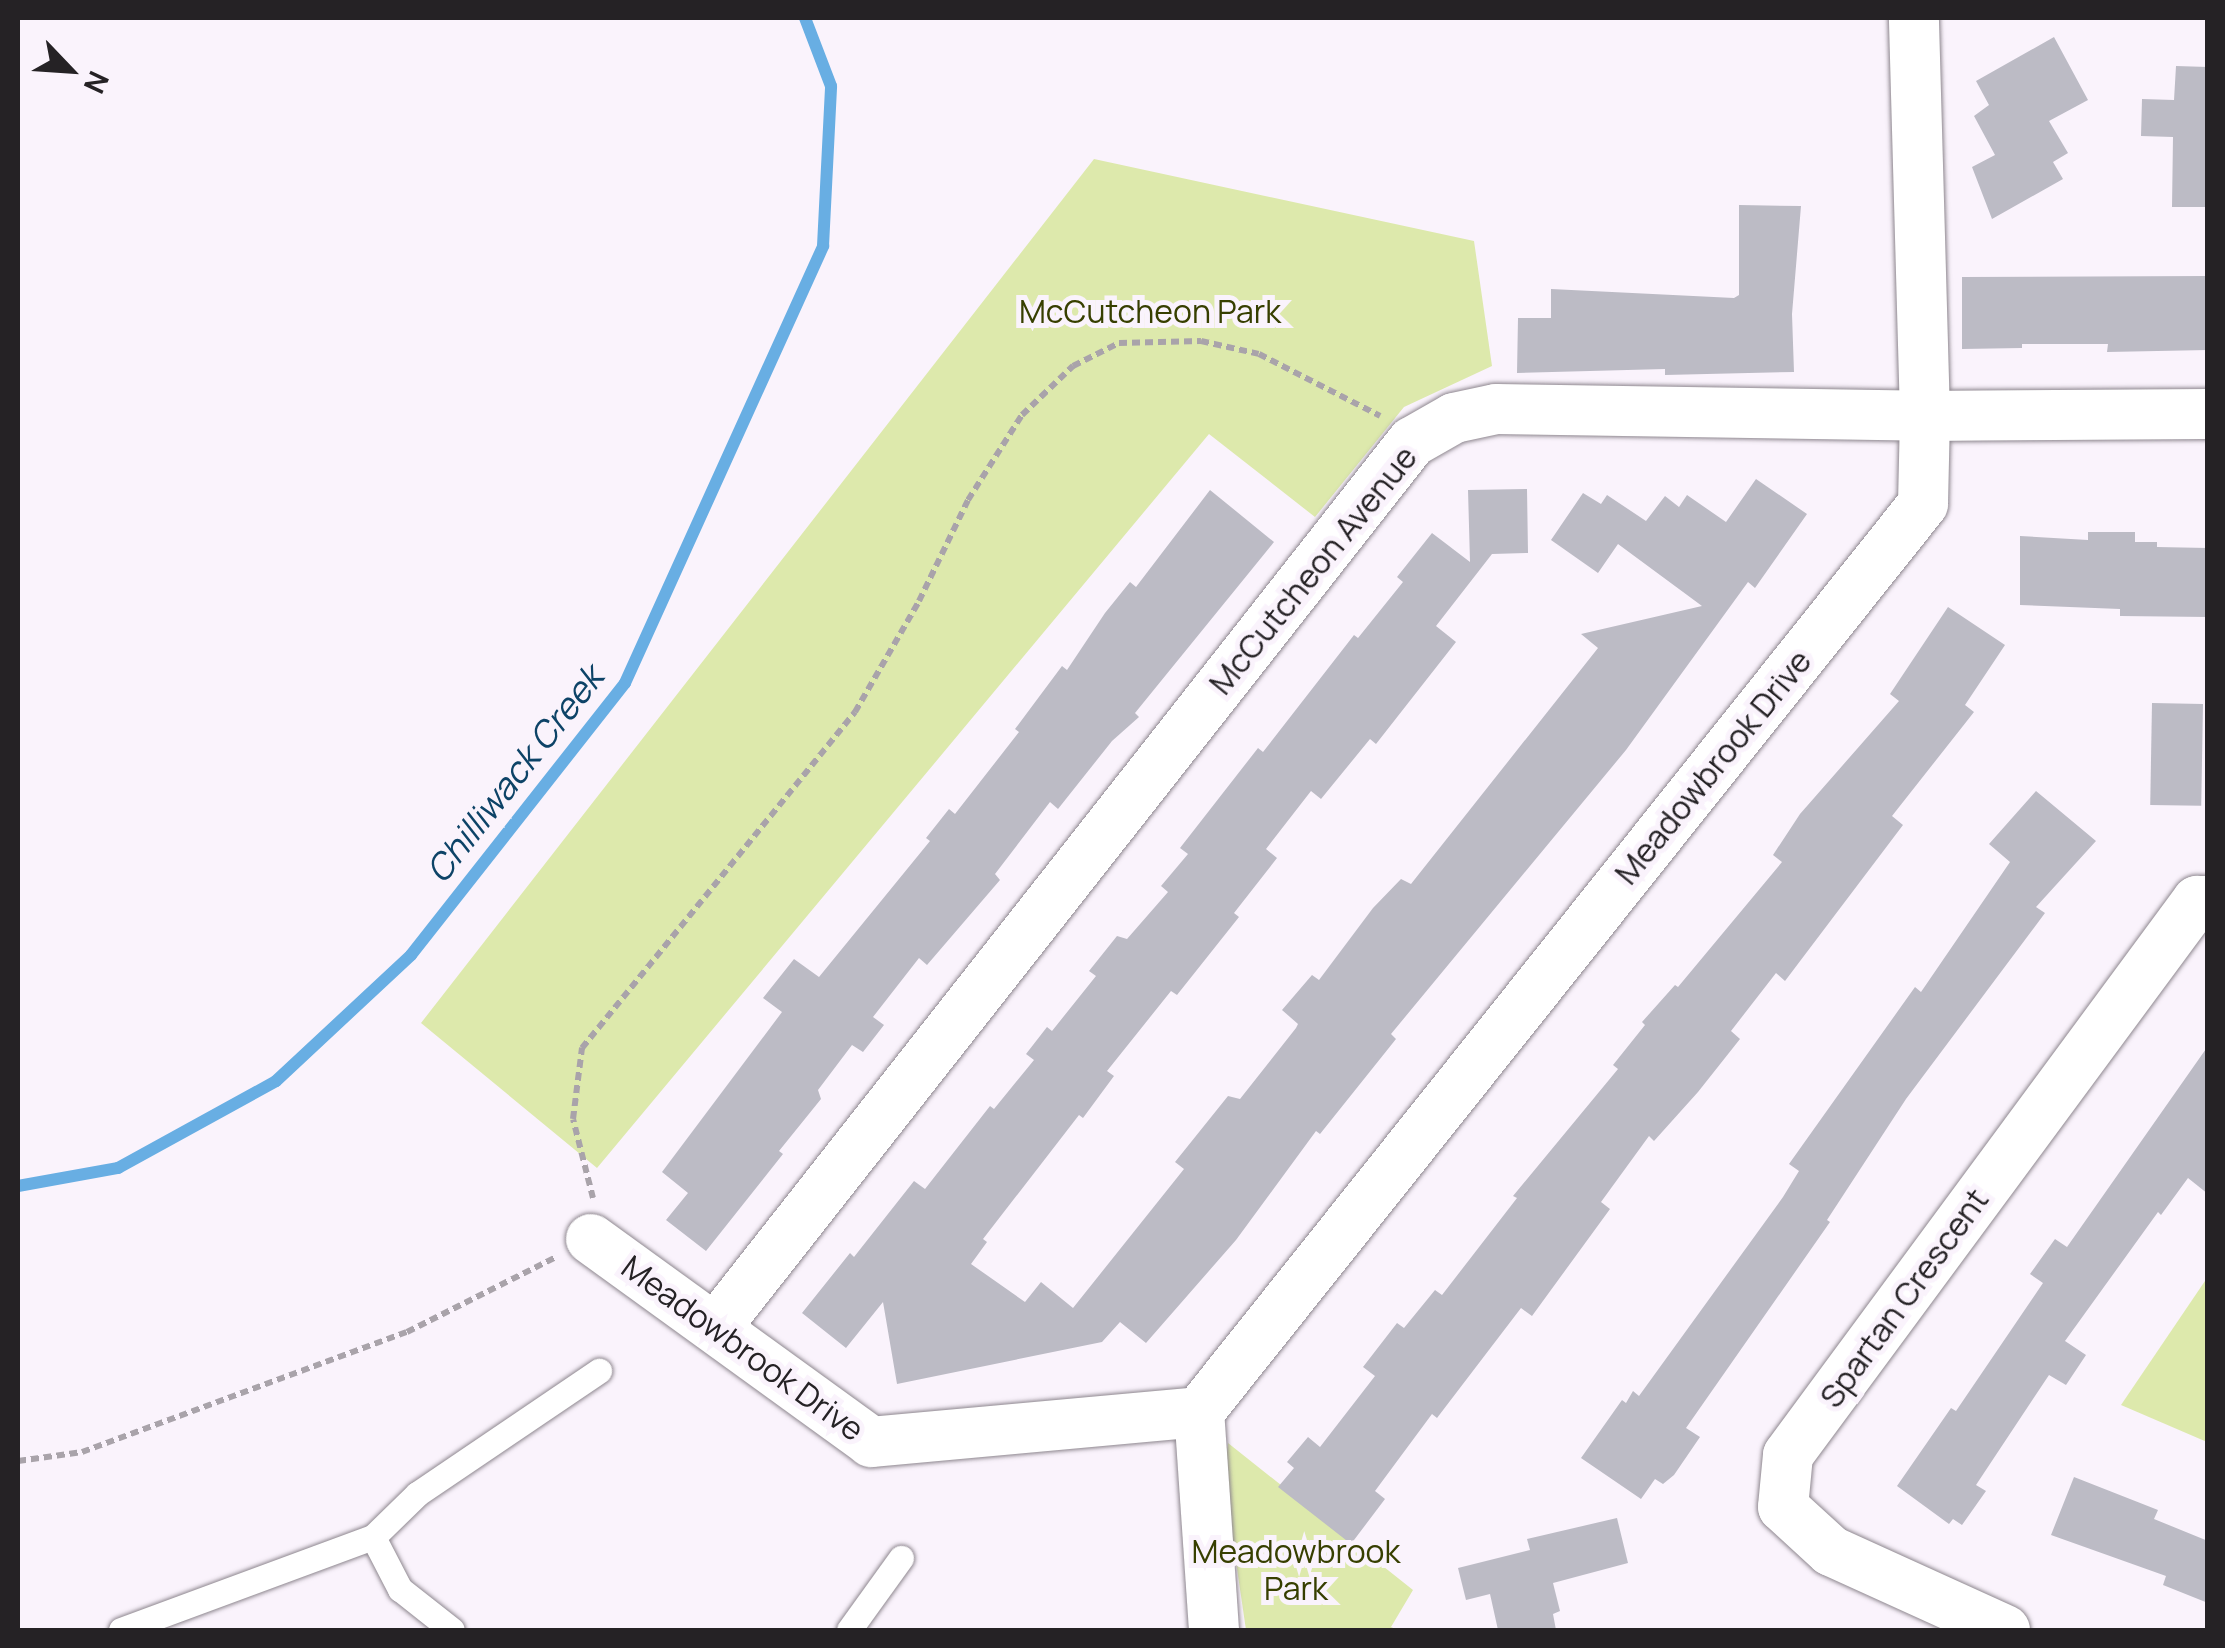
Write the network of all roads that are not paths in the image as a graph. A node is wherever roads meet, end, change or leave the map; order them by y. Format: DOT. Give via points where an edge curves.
graph roads {
  1 [pos="1914,18"];
  2 [pos="2208,414"];
  3 [pos="1925,416"];
  4 [pos="2208,900"];
  5 [pos="591,1239"];
  6 [pos="716,1327"];
  7 [pos="598,1371"];
  8 [pos="1199,1412"];
  9 [pos="373,1536"];
  10 [pos="901,1558"];
  11 [pos="121,1630"];
  12 [pos="452,1630"];
  13 [pos="849,1630"];
  14 [pos="1214,1630"];
  15 [pos="2005,1630"];
  1 -- 3 [label="street, Meadowbrook Drive"];
  2 -- 3 [label="street, McCutcheon Avenue"];
  3 -- 6 [label="street, McCutcheon Avenue" via="1496,409 1454,418 1412,442"];
  3 -- 8 [label="street, Meadowbrook Drive" via="1922,504"];
  4 -- 15 [label="street, Spartan Crescent" via="2197,901 1788,1455 1783,1508 1831,1551"];
  5 -- 6 [label="street, Meadowbrook Drive"];
  6 -- 8 [label="street, Meadowbrook Drive" via="870,1442"];
  7 -- 9 [label="lane" via="417,1494"];
  8 -- 14 [label="street"];
  9 -- 11 [label="lane"];
  9 -- 12 [label="lane" via="400,1589"];
  10 -- 13 [label="lane"];
}
